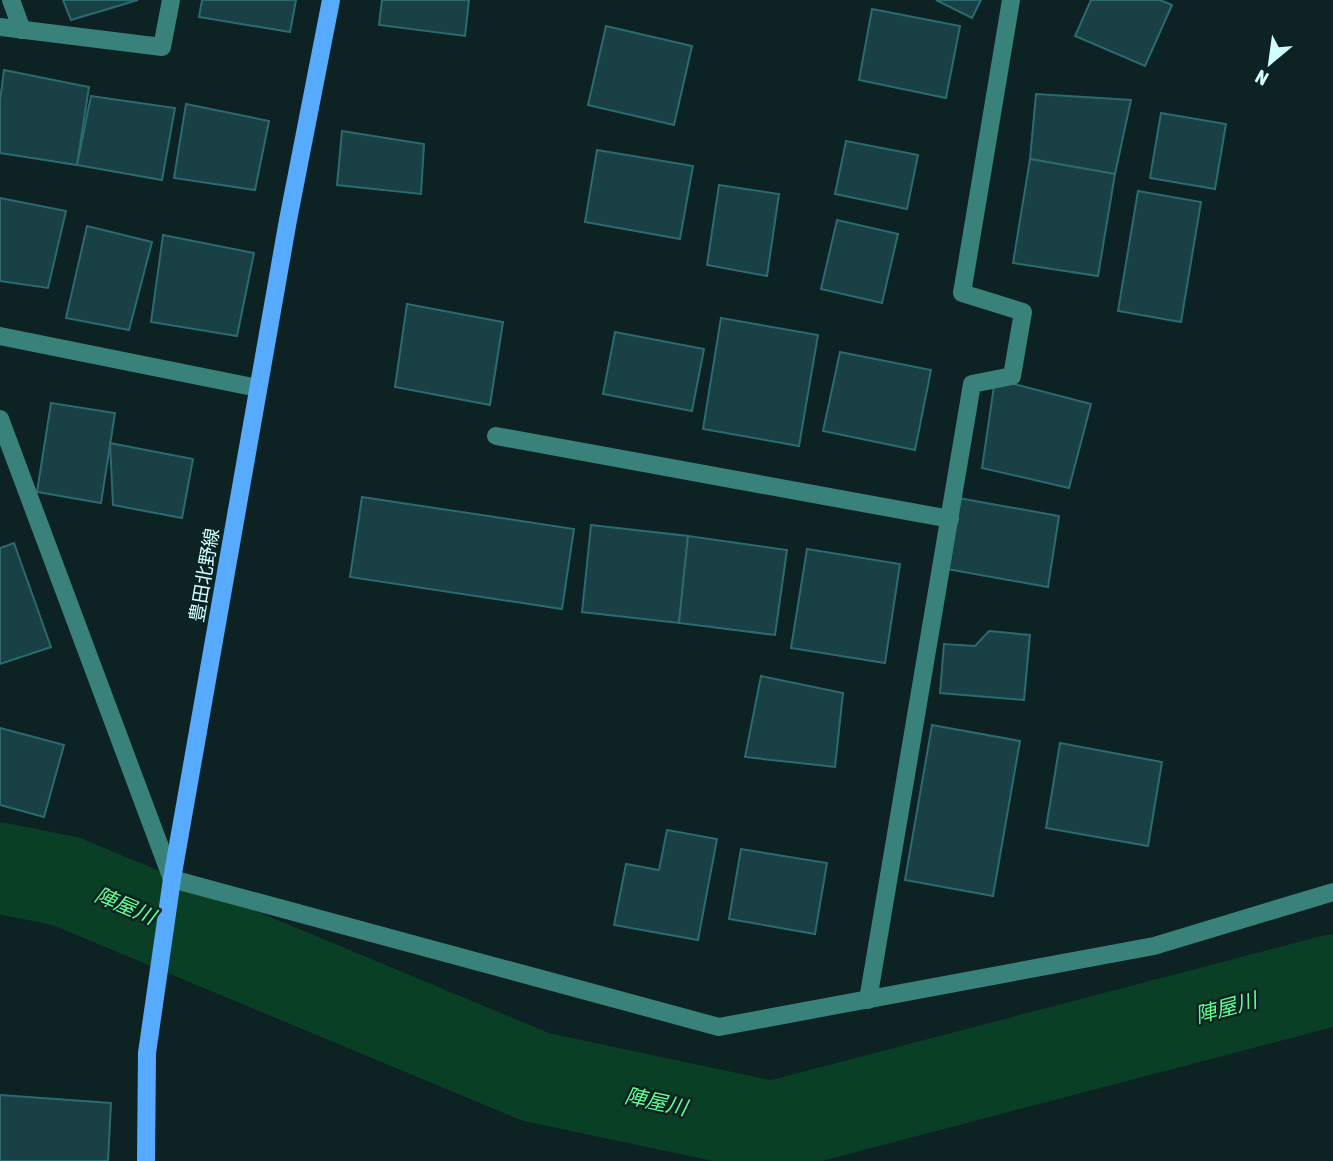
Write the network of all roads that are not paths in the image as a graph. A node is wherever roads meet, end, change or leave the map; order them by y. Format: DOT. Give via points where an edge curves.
graph roads {
  1 [pos="11,0"];
  2 [pos="172,0"];
  3 [pos="331,0"];
  4 [pos="1011,0"];
  5 [pos="0,27"];
  6 [pos="22,30"];
  7 [pos="0,337"];
  8 [pos="258,388"];
  9 [pos="0,419"];
  10 [pos="496,436"];
  11 [pos="950,519"];
  12 [pos="172,879"];
  13 [pos="1333,892"];
  14 [pos="868,1000"];
  15 [pos="146,1161"];
  1 -- 6 [label="street"];
  2 -- 6 [label="street" via="162,47"];
  3 -- 8 [label="main road, 豊田北野線"];
  4 -- 11 [label="street" via="962,293 1023,312 1012,376 972,384"];
  5 -- 6 [label="street"];
  7 -- 8 [label="street"];
  8 -- 12 [label="main road, 豊田北野線"];
  9 -- 12 [label="street"];
  10 -- 11 [label="street"];
  11 -- 14 [label="street"];
  12 -- 14 [label="street" via="719,1027"];
  12 -- 15 [label="main road, 豊田北野線" via="147,1053"];
  13 -- 14 [label="street" via="1154,946"];
}
